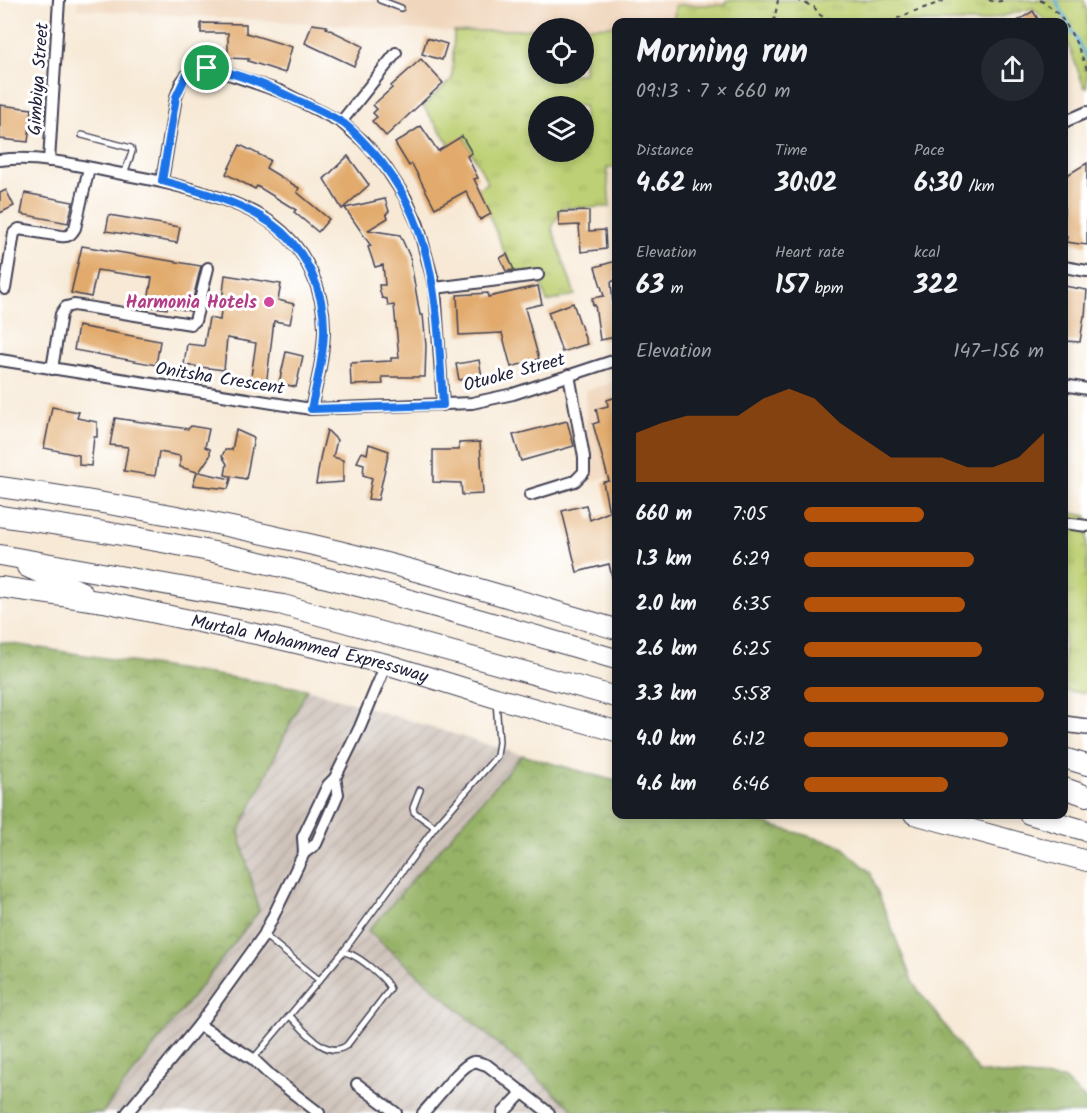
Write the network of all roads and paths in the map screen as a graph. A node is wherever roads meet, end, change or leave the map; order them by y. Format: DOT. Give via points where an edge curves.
graph roads {
  1 [pos="59,0"];
  2 [pos="380,0"];
  3 [pos="778,0"];
  4 [pos="797,0"];
  5 [pos="947,0"];
  6 [pos="989,0"];
  7 [pos="1006,0"];
  8 [pos="1040,0"];
  9 [pos="401,8"];
  10 [pos="775,18"];
  11 [pos="825,18"];
  12 [pos="898,18"];
  13 [pos="1063,18"];
  14 [pos="1068,25"];
  15 [pos="396,53"];
  16 [pos="1087,69"];
  17 [pos="1087,112"];
  18 [pos="1068,120"];
  19 [pos="341,122"];
  20 [pos="82,135"];
  21 [pos="0,159"];
  22 [pos="49,161"];
  23 [pos="89,168"];
  24 [pos="124,174"];
  25 [pos="162,181"];
  26 [pos="208,268"];
  27 [pos="1068,268"];
  28 [pos="1087,271"];
  29 [pos="538,275"];
  30 [pos="435,288"];
  31 [pos="5,289"];
  32 [pos="0,360"];
  33 [pos="612,361"];
  34 [pos="52,369"];
  35 [pos="569,375"];
  36 [pos="1068,386"];
  37 [pos="1087,389"];
  38 [pos="443,405"];
  39 [pos="311,409"];
  40 [pos="0,487"];
  41 [pos="530,495"];
  42 [pos="0,516"];
  43 [pos="177,516"];
  44 [pos="1068,524"];
  45 [pos="1087,526"];
  46 [pos="93,529"];
  47 [pos="0,555"];
  48 [pos="0,587"];
  49 [pos="104,602"];
  50 [pos="612,628"];
  51 [pos="612,658"];
  52 [pos="386,664"];
  53 [pos="612,696"];
  54 [pos="496,698"];
  55 [pos="1068,725"];
  56 [pos="1087,727"];
  57 [pos="612,730"];
  58 [pos="1068,759"];
  59 [pos="1087,765"];
  60 [pos="1068,789"];
  61 [pos="420,790"];
  62 [pos="1087,796"];
  63 [pos="932,819"];
  64 [pos="1046,819"];
  65 [pos="435,827"];
  66 [pos="1087,831"];
  67 [pos="1087,861"];
  68 [pos="264,935"];
  69 [pos="343,952"];
  70 [pos="319,980"];
  71 [pos="290,1016"];
  72 [pos="199,1025"];
  73 [pos="253,1059"];
  74 [pos="357,1084"];
  75 [pos="523,1092"];
  76 [pos="127,1113"];
  77 [pos="319,1113"];
  78 [pos="396,1113"];
  79 [pos="423,1113"];
  80 [pos="503,1113"];
  81 [pos="549,1113"];
  1 -- 22 [label="street, Gimbiya Street"];
  2 -- 9 [label="lane"];
  3 -- 10 [label="path"];
  4 -- 11 [label="path" via="814,7"];
  5 -- 12 [label="path"];
  6 -- 7 [label="path"];
  8 -- 13 [label="path"];
  14 -- 16 [label="path"];
  15 -- 19 [label="street"];
  17 -- 18 [label="street"];
  19 -- 25 [label="street" via="282,92 201,68 186,76 176,97"];
  19 -- 30 [label="street" via="384,165 405,197 418,225"];
  20 -- 24 [label="lane" via="131,148"];
  21 -- 22 [label="street"];
  22 -- 23 [label="street"];
  23 -- 24 [label="street"];
  23 -- 31 [label="street" via="71,234 67,237 19,229 14,233"];
  24 -- 25 [label="street"];
  25 -- 39 [label="street" via="246,209 273,225 296,247 320,296 324,331"];
  26 -- 34 [label="street" via="191,324 74,305 66,308 61,314"];
  27 -- 28 [label="street"];
  29 -- 30 [label="street"];
  30 -- 38 [label="street"];
  32 -- 34 [label="street, Onitsha Crescent"];
  33 -- 35 [label="street, Otuoke Street"];
  34 -- 39 [label="street, Onitsha Crescent"];
  35 -- 38 [label="street, Otuoke Street" via="513,394"];
  35 -- 41 [label="street" via="584,472 575,481"];
  36 -- 37 [label="street"];
  38 -- 39 [label="street, Otuoke Street"];
  40 -- 43 [label="highway"];
  42 -- 46 [label="highway"];
  43 -- 46 [label="highway"];
  43 -- 50 [label="highway" via="337,551"];
  44 -- 45 [label="street"];
  46 -- 51 [label="highway" via="258,561 363,587"];
  47 -- 49 [label="highway"];
  47 -- 53 [label="highway, Murtala Mohammed Expressway" via="283,605"];
  48 -- 49 [label="highway, Murtala Mohammed Expressway"];
  49 -- 52 [label="highway, Murtala Mohammed Expressway"];
  52 -- 54 [label="highway, Murtala Mohammed Expressway"];
  52 -- 68 [label="street" via="335,777 338,794 316,843 304,853"];
  54 -- 57 [label="highway, Murtala Mohammed Expressway"];
  54 -- 65 [label="lane" via="500,742 497,756"];
  55 -- 56 [label="main road"];
  58 -- 59 [label="highway"];
  60 -- 62 [label="highway"];
  61 -- 65 [label="lane" via="414,812"];
  63 -- 67 [label="highway"];
  64 -- 66 [label="highway"];
  65 -- 69 [label="lane"];
  68 -- 70 [label="lane"];
  68 -- 72 [label="street"];
  69 -- 70 [label="lane"];
  69 -- 71 [label="lane" via="350,952 381,976 390,989 347,1045 332,1051 321,1046"];
  70 -- 71 [label="lane"];
  71 -- 73 [label="lane"];
  72 -- 73 [label="street"];
  72 -- 76 [label="street"];
  73 -- 77 [label="street"];
  74 -- 78 [label="street"];
  75 -- 79 [label="street" via="487,1065 474,1062"];
  75 -- 80 [label="street"];
  75 -- 81 [label="street"];
}
